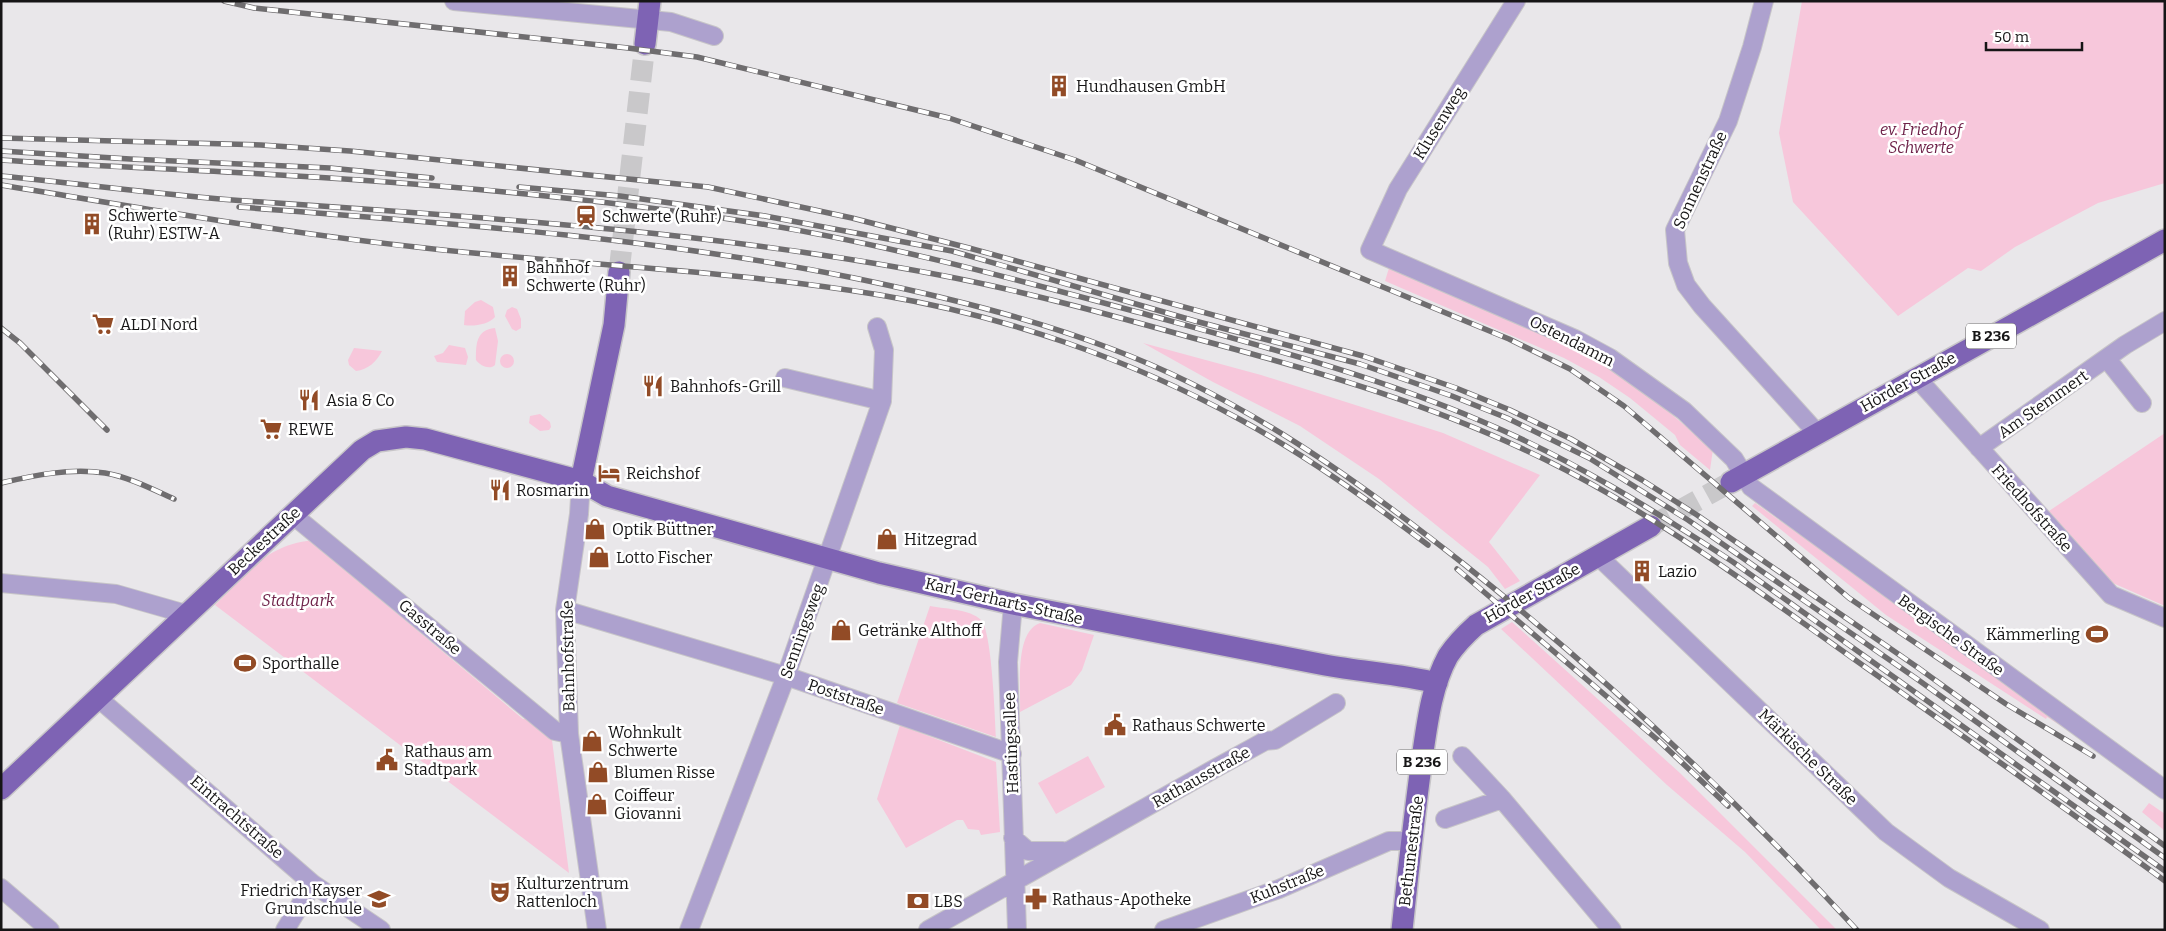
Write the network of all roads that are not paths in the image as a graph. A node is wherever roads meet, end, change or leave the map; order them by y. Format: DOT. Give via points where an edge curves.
graph roads {
  1 [pos="454,1"];
  2 [pos="1516,1"];
  3 [pos="1764,1"];
  4 [pos="649,11"];
  5 [pos="714,36"];
  6 [pos="645,44"];
  7 [pos="2165,240"];
  8 [pos="1370,250"];
  9 [pos="619,272"];
  10 [pos="2165,321"];
  11 [pos="877,328"];
  12 [pos="2107,359"];
  13 [pos="1916,377"];
  14 [pos="785,378"];
  15 [pos="882,401"];
  16 [pos="2142,403"];
  17 [pos="1817,434"];
  18 [pos="1979,448"];
  19 [pos="1737,479"];
  20 [pos="580,481"];
  21 [pos="293,515"];
  22 [pos="1651,526"];
  23 [pos="1598,556"];
  24 [pos="828,558"];
  25 [pos="1,583"];
  26 [pos="1013,604"];
  27 [pos="565,610"];
  28 [pos="186,614"];
  29 [pos="2165,618"];
  30 [pos="786,676"];
  31 [pos="1437,683"];
  32 [pos="98,698"];
  33 [pos="1336,703"];
  34 [pos="569,734"];
  35 [pos="1012,754"];
  36 [pos="1462,756"];
  37 [pos="1,789"];
  38 [pos="2165,790"];
  39 [pos="1502,799"];
  40 [pos="1446,819"];
  41 [pos="1014,838"];
  42 [pos="1410,841"];
  43 [pos="1066,852"];
  44 [pos="1015,881"];
  45 [pos="313,884"];
  46 [pos="1,888"];
  47 [pos="1166,929"];
  48 [pos="50,930"];
  49 [pos="285,930"];
  50 [pos="381,930"];
  51 [pos="597,930"];
  52 [pos="689,930"];
  53 [pos="928,930"];
  54 [pos="1017,930"];
  55 [pos="1402,930"];
  56 [pos="1612,930"];
  57 [pos="2040,930"];
  1 -- 4 [label="street"];
  2 -- 8 [label="street, Klusenweg" via="1398,189"];
  3 -- 17 [label="street, Sonnenstraße" via="1728,121 1675,230 1675,247 1682,274 1702,306"];
  4 -- 5 [label="street"];
  4 -- 6 [label="main road"];
  7 -- 13 [label="main road, Hörder Straße / B 236"];
  8 -- 19 [label="street, Ostendamm" via="1575,339 1610,358 1684,411 1734,459"];
  9 -- 20 [label="main road, Bahnhofstraße" via="614,326"];
  10 -- 12 [label="street, Am Stemmert"];
  11 -- 15 [label="street, Senningsweg" via="884,350"];
  12 -- 16 [label="street"];
  12 -- 18 [label="street, Am Stemmert"];
  13 -- 17 [label="main road, Hörder Straße / B 236"];
  13 -- 18 [label="street, Friedhofstraße"];
  14 -- 15 [label="street"];
  15 -- 24 [label="street, Senningsweg"];
  17 -- 19 [label="main road, Hörder Straße / B 236"];
  18 -- 29 [label="street, Friedhofstraße" via="2111,595"];
  19 -- 38 [label="street, Bergische Straße"];
  20 -- 21 [label="main road, Beckestraße" via="425,439 392,438 377,441 362,450"];
  20 -- 24 [label="main road, Karl-Gerharts-Straße" via="608,496"];
  20 -- 27 [label="street, Bahnhofstraße"];
  21 -- 28 [label="main road, Beckestraße"];
  21 -- 34 [label="street, Gasstraße" via="555,731"];
  22 -- 23 [label="main road, Hörder Straße / B 236"];
  23 -- 31 [label="main road, Hörder Straße / B 236" via="1476,625 1448,657"];
  23 -- 57 [label="street, Märkische Straße" via="1886,832 1949,878"];
  24 -- 26 [label="main road, Karl-Gerharts-Straße"];
  24 -- 30 [label="street, Senningsweg"];
  25 -- 28 [label="street" via="116,594"];
  26 -- 31 [label="main road, Karl-Gerharts-Straße" via="1325,665 1403,675"];
  26 -- 35 [label="street, Hastingsallee" via="1008,662"];
  27 -- 30 [label="street, Poststraße"];
  27 -- 34 [label="street, Bahnhofstraße"];
  28 -- 32 [label="main road, Beckestraße"];
  30 -- 35 [label="street, Poststraße"];
  30 -- 52 [label="street, Senningsweg"];
  31 -- 42 [label="main road, Bethunestraße / B 236" via="1429,714"];
  32 -- 37 [label="main road, Beckestraße"];
  32 -- 45 [label="street, Eintrachtstraße"];
  33 -- 43 [label="street, Rathausstraße" via="1275,740 1265,741 1248,750"];
  34 -- 51 [label="street, Bahnhofstraße"];
  35 -- 41 [label="street, Hastingsallee"];
  36 -- 39 [label="street"];
  39 -- 40 [label="street"];
  39 -- 56 [label="street"];
  41 -- 43 [label="street" via="1028,851"];
  41 -- 44 [label="street, Hastingsallee"];
  42 -- 47 [label="street, Kuhstraße" via="1389,841 1279,889"];
  42 -- 55 [label="main road, Bethunestraße / B 236"];
  43 -- 44 [label="street, Rathausstraße"];
  44 -- 53 [label="street, Rathausstraße"];
  44 -- 54 [label="street, Hastingsallee"];
  45 -- 49 [label="street"];
  45 -- 50 [label="street, Eintrachtstraße"];
  46 -- 48 [label="street"];
}
